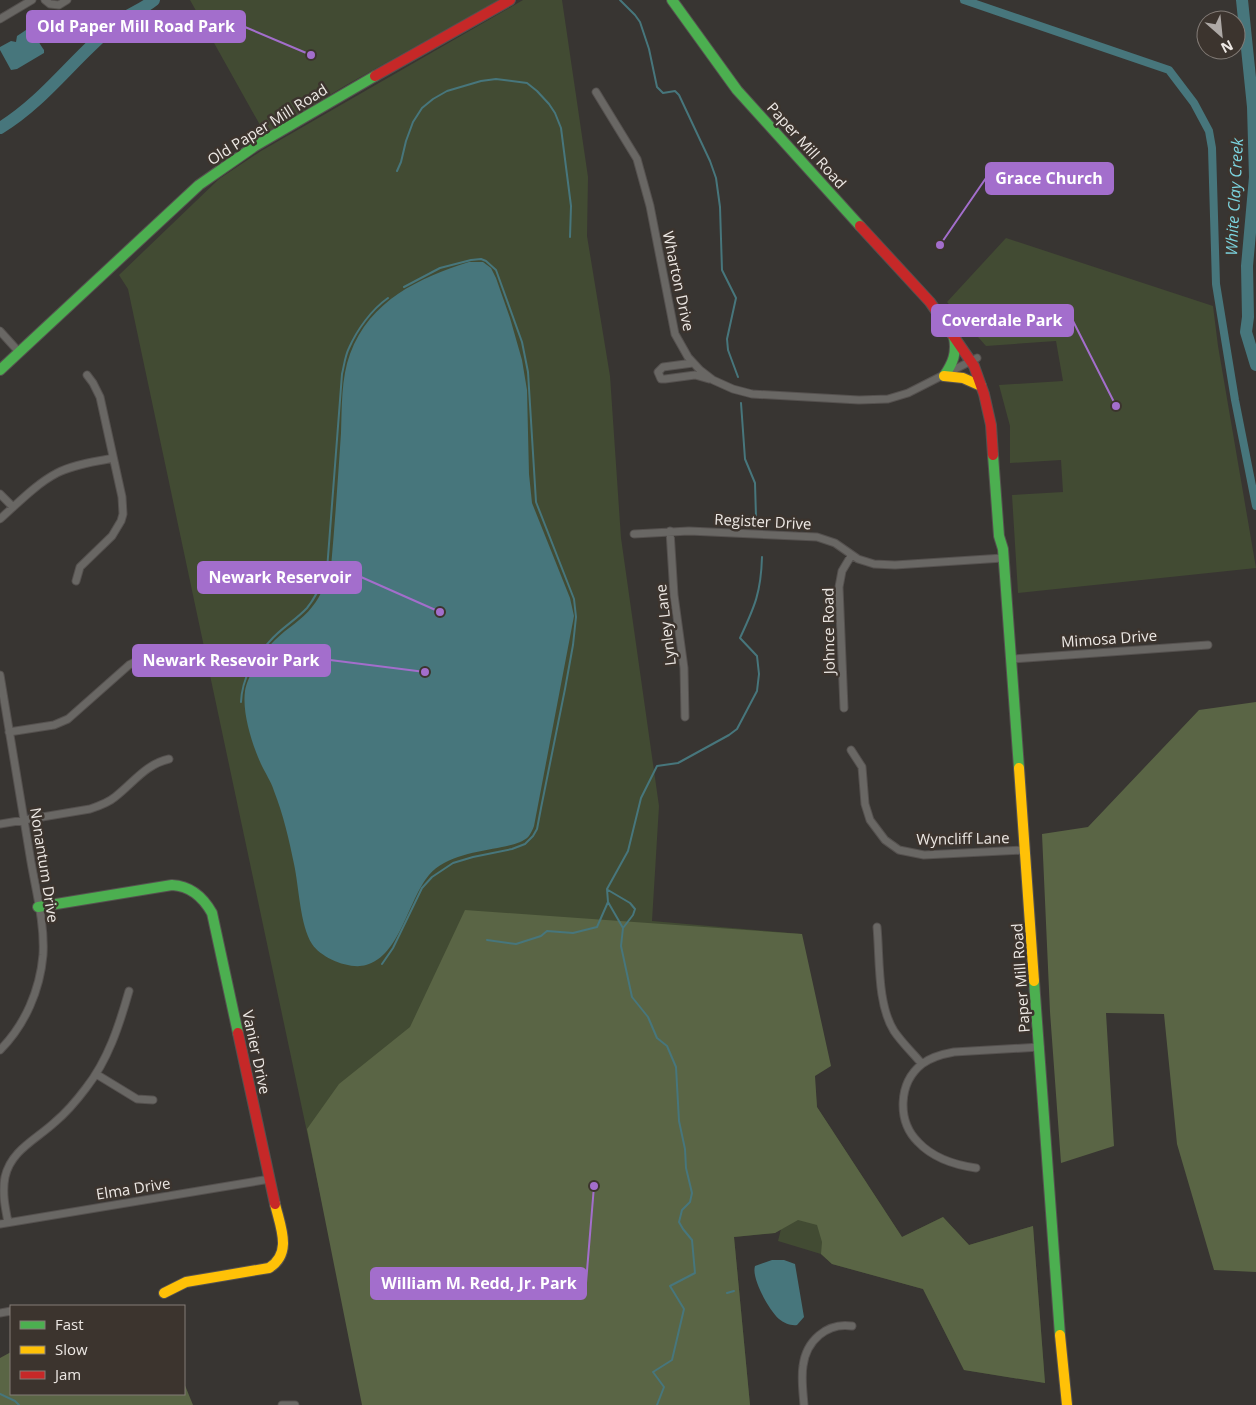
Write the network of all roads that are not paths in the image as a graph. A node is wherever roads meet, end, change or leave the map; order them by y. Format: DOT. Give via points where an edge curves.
graph roads {
  1 [pos="32,0"];
  2 [pos="45,0"];
  3 [pos="67,0"];
  4 [pos="510,0"];
  5 [pos="672,0"];
  6 [pos="0,19"];
  7 [pos="596,92"];
  8 [pos="930,302"];
  9 [pos="952,331"];
  10 [pos="0,332"];
  11 [pos="20,352"];
  12 [pos="974,360"];
  13 [pos="693,363"];
  14 [pos="0,370"];
  15 [pos="87,375"];
  16 [pos="944,376"];
  17 [pos="713,380"];
  18 [pos="981,386"];
  19 [pos="113,458"];
  20 [pos="0,494"];
  21 [pos="13,507"];
  22 [pos="0,519"];
  23 [pos="670,531"];
  24 [pos="634,534"];
  25 [pos="1003,554"];
  26 [pos="851,556"];
  27 [pos="76,581"];
  28 [pos="1208,645"];
  29 [pos="147,659"];
  30 [pos="1011,659"];
  31 [pos="0,675"];
  32 [pos="844,708"];
  33 [pos="685,717"];
  34 [pos="9,732"];
  35 [pos="851,750"];
  36 [pos="169,759"];
  37 [pos="24,820"];
  38 [pos="0,824"];
  39 [pos="1025,850"];
  40 [pos="38,907"];
  41 [pos="878,927"];
  42 [pos="129,991"];
  43 [pos="1040,1047"];
  44 [pos="0,1050"];
  45 [pos="922,1064"];
  46 [pos="96,1074"];
  47 [pos="153,1100"];
  48 [pos="976,1168"];
  49 [pos="270,1179"];
  50 [pos="4,1223"];
  51 [pos="164,1293"];
  52 [pos="852,1326"];
  53 [pos="282,1405"];
  54 [pos="295,1405"];
  55 [pos="804,1405"];
  56 [pos="1067,1405"];
  1 -- 6 [label="street"];
  2 -- 3 [label="street" via="58,6"];
  4 -- 11 [label="main road, Old Paper Mill Road" via="227,164 199,185"];
  5 -- 8 [label="main road, Paper Mill Road" via="743,96"];
  7 -- 13 [label="street, Wharton Drive" via="637,159 650,206 675,334"];
  8 -- 9 [label="main road, Paper Mill Road"];
  8 -- 12 [label="main road, Paper Mill Road" via="938,305 957,327"];
  9 -- 12 [label="main road, Paper Mill Road"];
  9 -- 16 [label="main road" via="956,356"];
  10 -- 11 [label="street"];
  11 -- 14 [label="main road, Old Paper Mill Road"];
  12 -- 16 [label="street, Wharton Drive"];
  12 -- 18 [label="main road, Paper Mill Road"];
  12 -- 25 [label="main road, Paper Mill Road" via="991,392 998,424 1006,535"];
  13 -- 17 [label="street, Wharton Drive"];
  13 -- 17 [label="street" via="662,366 659,376 661,379 695,376"];
  15 -- 19 [label="street" via="100,397"];
  16 -- 17 [label="street, Wharton Drive" via="888,399 859,400 752,394"];
  16 -- 18 [label="main road" via="963,376"];
  18 -- 25 [label="main road, Paper Mill Road" via="991,425"];
  19 -- 21 [label="street" via="57,473"];
  19 -- 27 [label="street" via="123,506 122,521 112,536 80,567"];
  20 -- 21 [label="street"];
  21 -- 22 [label="street"];
  23 -- 24 [label="street, Register Drive"];
  23 -- 26 [label="street, Register Drive" via="817,537 835,543"];
  23 -- 33 [label="street, Lynley Lane" via="674,595 684,668"];
  25 -- 26 [label="street, Register Drive" via="884,565"];
  25 -- 30 [label="main road, Paper Mill Road"];
  26 -- 32 [label="street, Johnce Road" via="842,571 839,587"];
  28 -- 30 [label="street, Mimosa Drive"];
  29 -- 34 [label="street" via="129,665 68,720"];
  30 -- 39 [label="main road, Paper Mill Road"];
  31 -- 34 [label="street, Nonantum Drive"];
  34 -- 37 [label="street, Nonantum Drive"];
  35 -- 39 [label="street, Wyncliff Lane" via="862,768 865,804 870,820 885,840 899,850 924,855"];
  36 -- 37 [label="street" via="149,767 100,806"];
  37 -- 38 [label="street"];
  37 -- 40 [label="street, Nonantum Drive"];
  39 -- 43 [label="main road, Paper Mill Road"];
  40 -- 44 [label="street, Nonantum Drive" via="43,955 38,984 21,1023"];
  40 -- 49 [label="main road, Vanier Drive" via="172,885 193,890 204,899 214,921"];
  41 -- 45 [label="street" via="886,1013 894,1031"];
  42 -- 46 [label="street" via="118,1027"];
  43 -- 45 [label="street" via="954,1052"];
  43 -- 56 [label="main road, Paper Mill Road"];
  45 -- 48 [label="street" via="909,1081 903,1098 908,1128 935,1156"];
  46 -- 47 [label="street" via="132,1096"];
  46 -- 50 [label="street" via="68,1110 12,1160 5,1176"];
  49 -- 50 [label="street, Elma Drive"];
  49 -- 51 [label="main road, Vanier Drive" via="284,1242 279,1260 269,1268 186,1282"];
  52 -- 55 [label="street" via="843,1324 829,1328 808,1350 802,1367"];
  53 -- 54 [label="street"];
}
